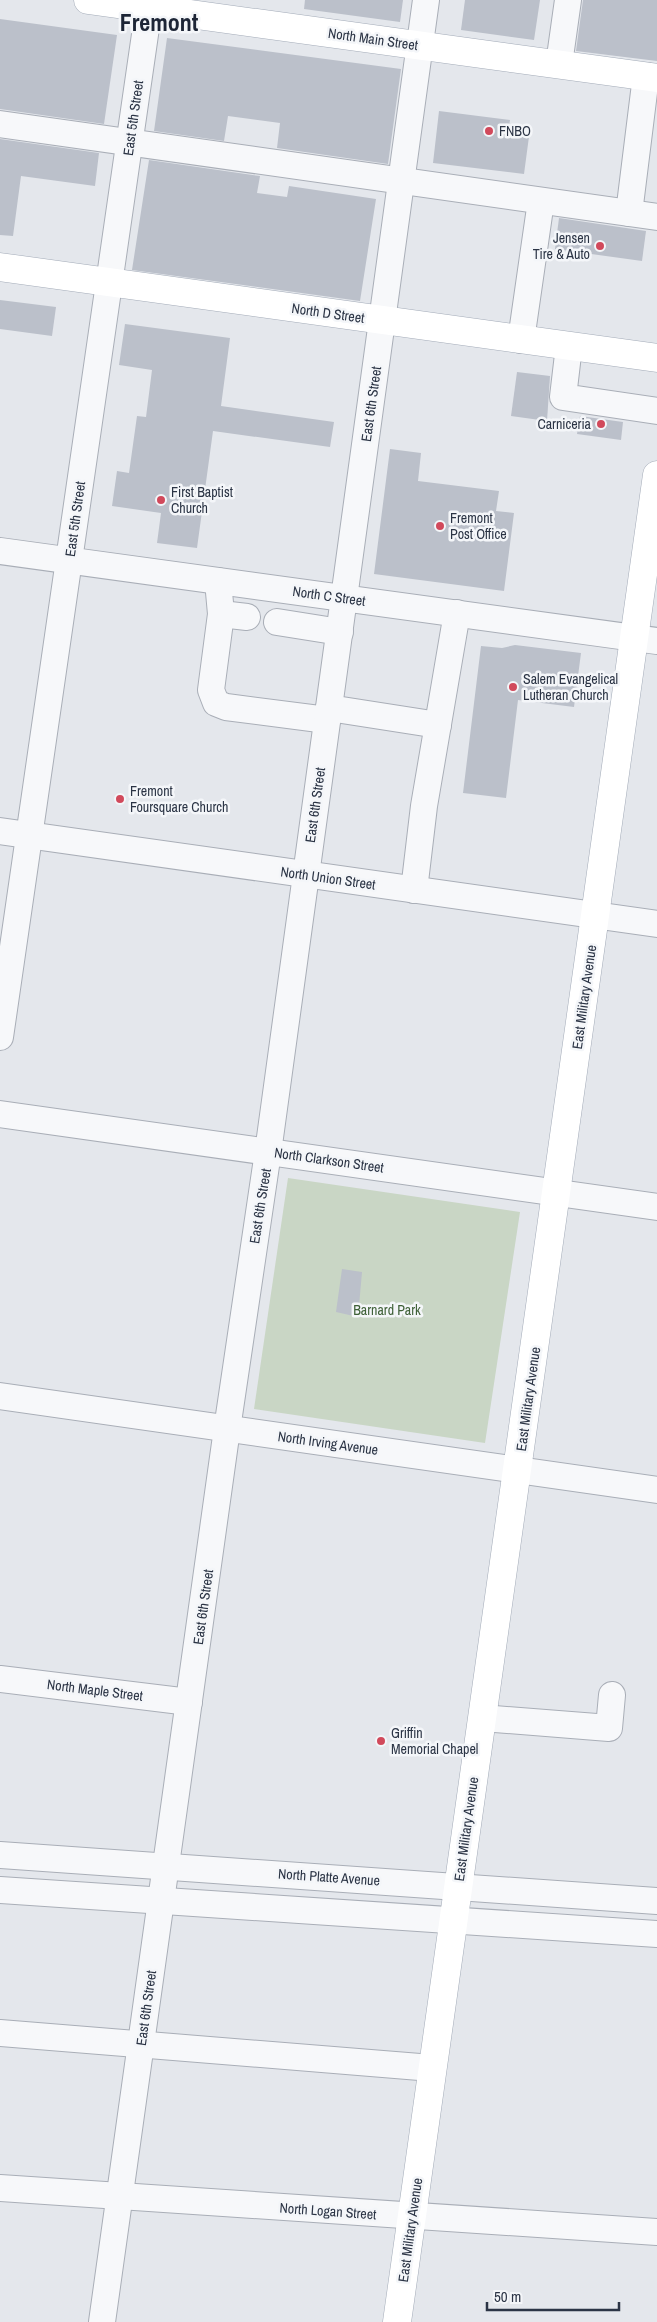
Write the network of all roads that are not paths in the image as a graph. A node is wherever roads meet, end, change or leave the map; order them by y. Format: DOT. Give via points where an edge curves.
graph roads {
  1 [pos="88,0"];
  2 [pos="426,0"];
  3 [pos="568,0"];
  4 [pos="149,4"];
  5 [pos="420,46"];
  6 [pos="559,64"];
  7 [pos="652,77"];
  8 [pos="0,124"];
  9 [pos="129,142"];
  10 [pos="402,182"];
  11 [pos="541,201"];
  12 [pos="629,213"];
  13 [pos="657,217"];
  14 [pos="0,267"];
  15 [pos="108,284"];
  16 [pos="383,321"];
  17 [pos="521,340"];
  18 [pos="569,346"];
  19 [pos="657,358"];
  20 [pos="657,411"];
  21 [pos="657,475"];
  22 [pos="654,512"];
  23 [pos="0,551"];
  24 [pos="70,561"];
  25 [pos="218,581"];
  26 [pos="345,598"];
  27 [pos="457,613"];
  28 [pos="221,614"];
  29 [pos="247,616"];
  30 [pos="276,622"];
  31 [pos="340,632"];
  32 [pos="646,640"];
  33 [pos="328,714"];
  34 [pos="438,725"];
  35 [pos="0,831"];
  36 [pos="29,835"];
  37 [pos="305,875"];
  38 [pos="414,890"];
  39 [pos="595,915"];
  40 [pos="657,924"];
  41 [pos="0,1037"];
  42 [pos="0,1114"];
  43 [pos="268,1152"];
  44 [pos="557,1193"];
  45 [pos="657,1207"];
  46 [pos="0,1396"];
  47 [pos="227,1430"];
  48 [pos="518,1470"];
  49 [pos="657,1490"];
  50 [pos="0,1679"];
  51 [pos="612,1694"];
  52 [pos="190,1702"];
  53 [pos="482,1718"];
  54 [pos="0,1855"];
  55 [pos="166,1867"];
  56 [pos="458,1886"];
  57 [pos="0,1890"];
  58 [pos="657,1901"];
  59 [pos="162,1902"];
  60 [pos="454,1920"];
  61 [pos="657,1934"];
  62 [pos="0,2033"];
  63 [pos="141,2045"];
  64 [pos="432,2068"];
  65 [pos="0,2188"];
  66 [pos="120,2196"];
  67 [pos="412,2216"];
  68 [pos="657,2232"];
  69 [pos="102,2322"];
  70 [pos="397,2322"];
  1 -- 4 [label="main road, North Main Street"];
  2 -- 5 [label="street, East 6th Street"];
  3 -- 6 [label="street"];
  4 -- 5 [label="main road, North Main Street"];
  4 -- 9 [label="street, East 5th Street"];
  5 -- 6 [label="main road, North Main Street"];
  5 -- 10 [label="street, East 6th Street"];
  6 -- 7 [label="main road, North Main Street"];
  7 -- 12 [label="street"];
  8 -- 9 [label="street"];
  9 -- 10 [label="street"];
  9 -- 15 [label="street, East 5th Street"];
  10 -- 11 [label="street"];
  10 -- 16 [label="street, East 6th Street"];
  11 -- 12 [label="street"];
  11 -- 17 [label="street"];
  12 -- 13 [label="street"];
  14 -- 15 [label="main road, North D Street"];
  15 -- 16 [label="main road, North D Street"];
  15 -- 24 [label="street, East 5th Street"];
  16 -- 17 [label="main road, North D Street"];
  16 -- 26 [label="street, East 6th Street"];
  17 -- 18 [label="main road, North D Street"];
  18 -- 19 [label="main road, North D Street"];
  18 -- 20 [label="street" via="563,397"];
  21 -- 22 [label="main road, East Military Avenue"];
  22 -- 32 [label="main road, East Military Avenue"];
  23 -- 24 [label="street, North C Street"];
  24 -- 25 [label="street, North C Street"];
  24 -- 36 [label="street, East 5th Street"];
  25 -- 26 [label="street, North C Street"];
  25 -- 28 [label="street"];
  26 -- 27 [label="street, North C Street"];
  26 -- 31 [label="street, East 6th Street"];
  27 -- 32 [label="street, North C Street"];
  27 -- 34 [label="street"];
  28 -- 29 [label="street"];
  28 -- 33 [label="street" via="211,678 216,703 226,707"];
  30 -- 31 [label="street"];
  31 -- 33 [label="street, East 6th Street"];
  32 -- 39 [label="main road, East Military Avenue"];
  33 -- 34 [label="street"];
  33 -- 37 [label="street, East 6th Street"];
  34 -- 38 [label="street"];
  35 -- 36 [label="street, North Union Street"];
  36 -- 37 [label="street, North Union Street"];
  36 -- 41 [label="street, East 5th Street"];
  37 -- 38 [label="street, North Union Street"];
  37 -- 43 [label="street, East 6th Street"];
  38 -- 39 [label="street, North Union Street"];
  39 -- 40 [label="street, North Union Street"];
  39 -- 44 [label="main road, East Military Avenue"];
  42 -- 43 [label="street, North Clarkson Street"];
  43 -- 44 [label="street, North Clarkson Street"];
  43 -- 47 [label="street, East 6th Street"];
  44 -- 45 [label="street, North Clarkson Street"];
  44 -- 48 [label="main road, East Military Avenue"];
  46 -- 47 [label="street, North Irving Avenue"];
  47 -- 48 [label="street, North Irving Avenue"];
  47 -- 52 [label="street, East 6th Street"];
  48 -- 49 [label="street, North Irving Avenue"];
  48 -- 53 [label="main road, East Military Avenue"];
  50 -- 52 [label="street, North Maple Street"];
  51 -- 53 [label="street" via="609,1728"];
  52 -- 55 [label="street, East 6th Street"];
  53 -- 56 [label="main road, East Military Avenue"];
  54 -- 55 [label="street, North Platte Avenue"];
  55 -- 56 [label="street, North Platte Avenue"];
  55 -- 59 [label="street, East 6th Street"];
  56 -- 58 [label="street, North Platte Avenue"];
  56 -- 60 [label="main road, East Military Avenue"];
  57 -- 59 [label="street"];
  59 -- 60 [label="street"];
  59 -- 63 [label="street, East 6th Street"];
  60 -- 61 [label="street"];
  60 -- 64 [label="main road, East Military Avenue"];
  62 -- 63 [label="street"];
  63 -- 64 [label="street"];
  63 -- 66 [label="street, East 6th Street"];
  64 -- 67 [label="main road, East Military Avenue"];
  65 -- 66 [label="street, North Logan Street"];
  66 -- 67 [label="street, North Logan Street"];
  66 -- 69 [label="street, East 6th Street"];
  67 -- 68 [label="street, North Logan Street"];
  67 -- 70 [label="main road, East Military Avenue"];
}
